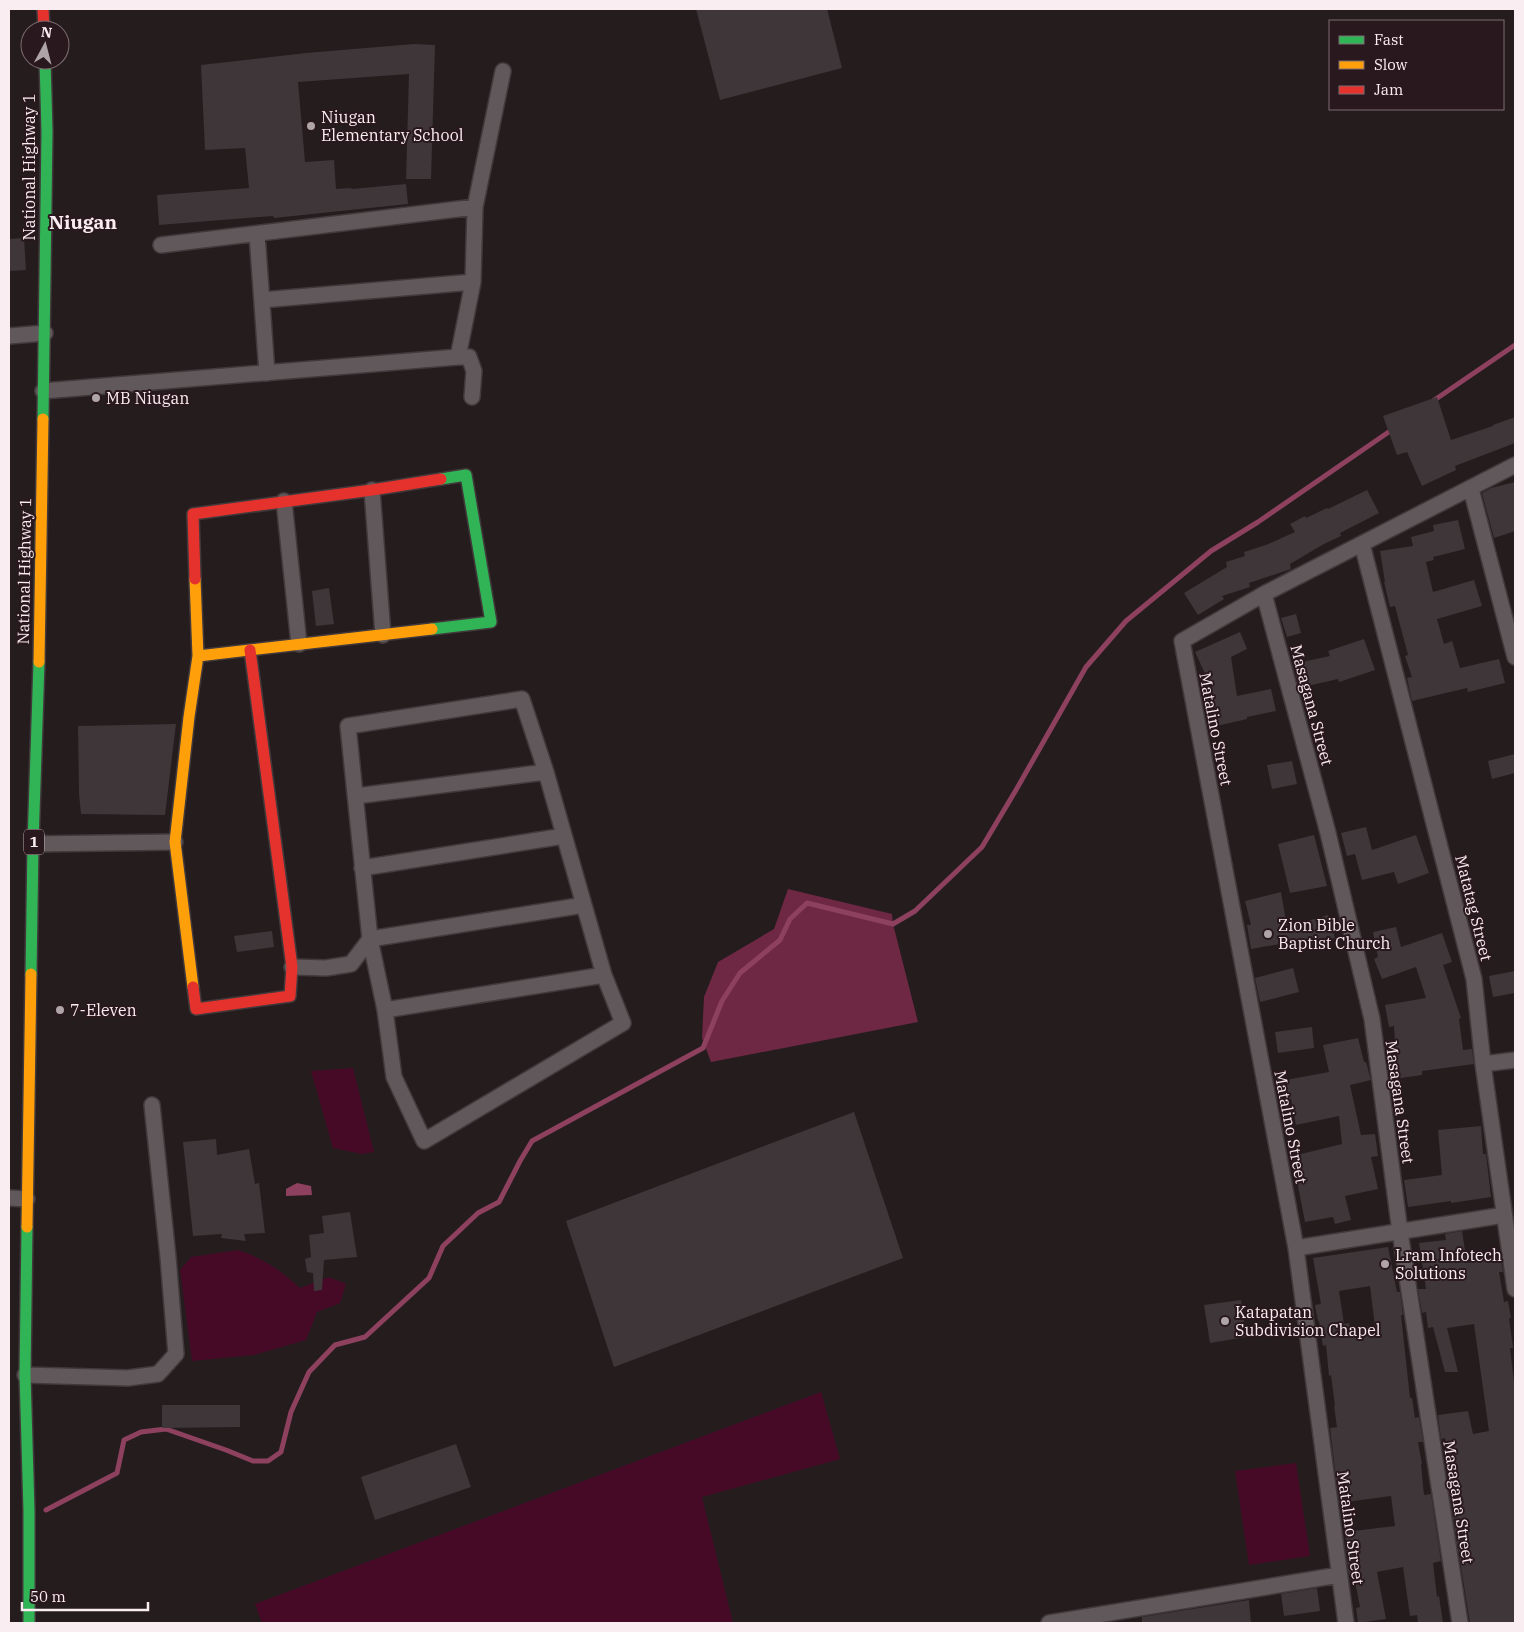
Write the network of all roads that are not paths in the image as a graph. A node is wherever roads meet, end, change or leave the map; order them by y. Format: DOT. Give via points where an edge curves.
graph roads {
  1 [pos="45,70"];
  2 [pos="503,71"];
  3 [pos="475,207"];
  4 [pos="257,234"];
  5 [pos="161,245"];
  6 [pos="473,282"];
  7 [pos="262,300"];
  8 [pos="45,333"];
  9 [pos="9,336"];
  10 [pos="458,357"];
  11 [pos="267,373"];
  12 [pos="43,391"];
  13 [pos="472,397"];
  14 [pos="1515,465"];
  15 [pos="1471,489"];
  16 [pos="372,490"];
  17 [pos="284,501"];
  18 [pos="1362,544"];
  19 [pos="1264,594"];
  20 [pos="383,635"];
  21 [pos="299,644"];
  22 [pos="250,650"];
  23 [pos="198,656"];
  24 [pos="1515,657"];
  25 [pos="546,772"];
  26 [pos="356,796"];
  27 [pos="564,836"];
  28 [pos="175,842"];
  29 [pos="34,844"];
  30 [pos="362,868"];
  31 [pos="584,905"];
  32 [pos="370,939"];
  33 [pos="292,966"];
  34 [pos="604,975"];
  35 [pos="385,1010"];
  36 [pos="1515,1060"];
  37 [pos="1483,1064"];
  38 [pos="152,1105"];
  39 [pos="9,1198"];
  40 [pos="27,1199"];
  41 [pos="1504,1215"];
  42 [pos="1400,1232"];
  43 [pos="1296,1248"];
  44 [pos="1515,1289"];
  45 [pos="25,1375"];
  46 [pos="1339,1575"];
  47 [pos="29,1623"];
  48 [pos="1049,1623"];
  49 [pos="1346,1623"];
  50 [pos="1460,1623"];
  1 -- 8 [label="main road, National Highway 1 / 1"];
  2 -- 3 [label="street"];
  3 -- 4 [label="street"];
  3 -- 6 [label="street"];
  4 -- 5 [label="street"];
  4 -- 7 [label="street"];
  6 -- 7 [label="street"];
  6 -- 10 [label="street"];
  7 -- 11 [label="street"];
  8 -- 9 [label="street"];
  8 -- 12 [label="main road, National Highway 1 / 1"];
  10 -- 11 [label="street"];
  10 -- 13 [label="street" via="469,357 474,371"];
  11 -- 12 [label="street"];
  12 -- 29 [label="main road, National Highway 1 / 1"];
  14 -- 15 [label="street"];
  15 -- 18 [label="street"];
  15 -- 24 [label="street"];
  16 -- 17 [label="main road"];
  16 -- 20 [label="street"];
  16 -- 20 [label="main road" via="466,475 491,622"];
  17 -- 21 [label="street"];
  17 -- 23 [label="main road" via="193,514"];
  18 -- 19 [label="street"];
  18 -- 37 [label="street, Matatag Street" via="1474,979"];
  19 -- 42 [label="street, Masagana Street" via="1328,834 1372,1019"];
  19 -- 43 [label="street, Matalino Street" via="1182,641"];
  20 -- 21 [label="main road"];
  21 -- 22 [label="main road"];
  22 -- 23 [label="main road"];
  22 -- 33 [label="main road"];
  23 -- 28 [label="main road"];
  25 -- 26 [label="street"];
  25 -- 26 [label="street" via="522,699 348,726"];
  25 -- 27 [label="street"];
  26 -- 30 [label="street"];
  27 -- 30 [label="street"];
  27 -- 31 [label="street"];
  28 -- 29 [label="street"];
  28 -- 33 [label="main road" via="196,1009 290,996"];
  29 -- 40 [label="main road, National Highway 1 / 1"];
  30 -- 32 [label="street"];
  31 -- 32 [label="street"];
  31 -- 34 [label="street"];
  32 -- 33 [label="street" via="351,964 326,968"];
  32 -- 35 [label="street"];
  34 -- 35 [label="street"];
  34 -- 35 [label="street" via="623,1023 424,1141 394,1077"];
  36 -- 37 [label="street"];
  37 -- 41 [label="street, Matatag Street"];
  38 -- 45 [label="street" via="176,1354 158,1374 128,1378"];
  39 -- 40 [label="street"];
  40 -- 45 [label="main road, National Highway 1 / 1"];
  41 -- 42 [label="street"];
  41 -- 44 [label="street, Matatag Street"];
  42 -- 43 [label="street"];
  42 -- 50 [label="street, Masagana Street"];
  43 -- 46 [label="street, Matalino Street"];
  45 -- 47 [label="main road, National Highway 1 / 1"];
  46 -- 48 [label="street"];
  46 -- 49 [label="street, Matalino Street"];
}
